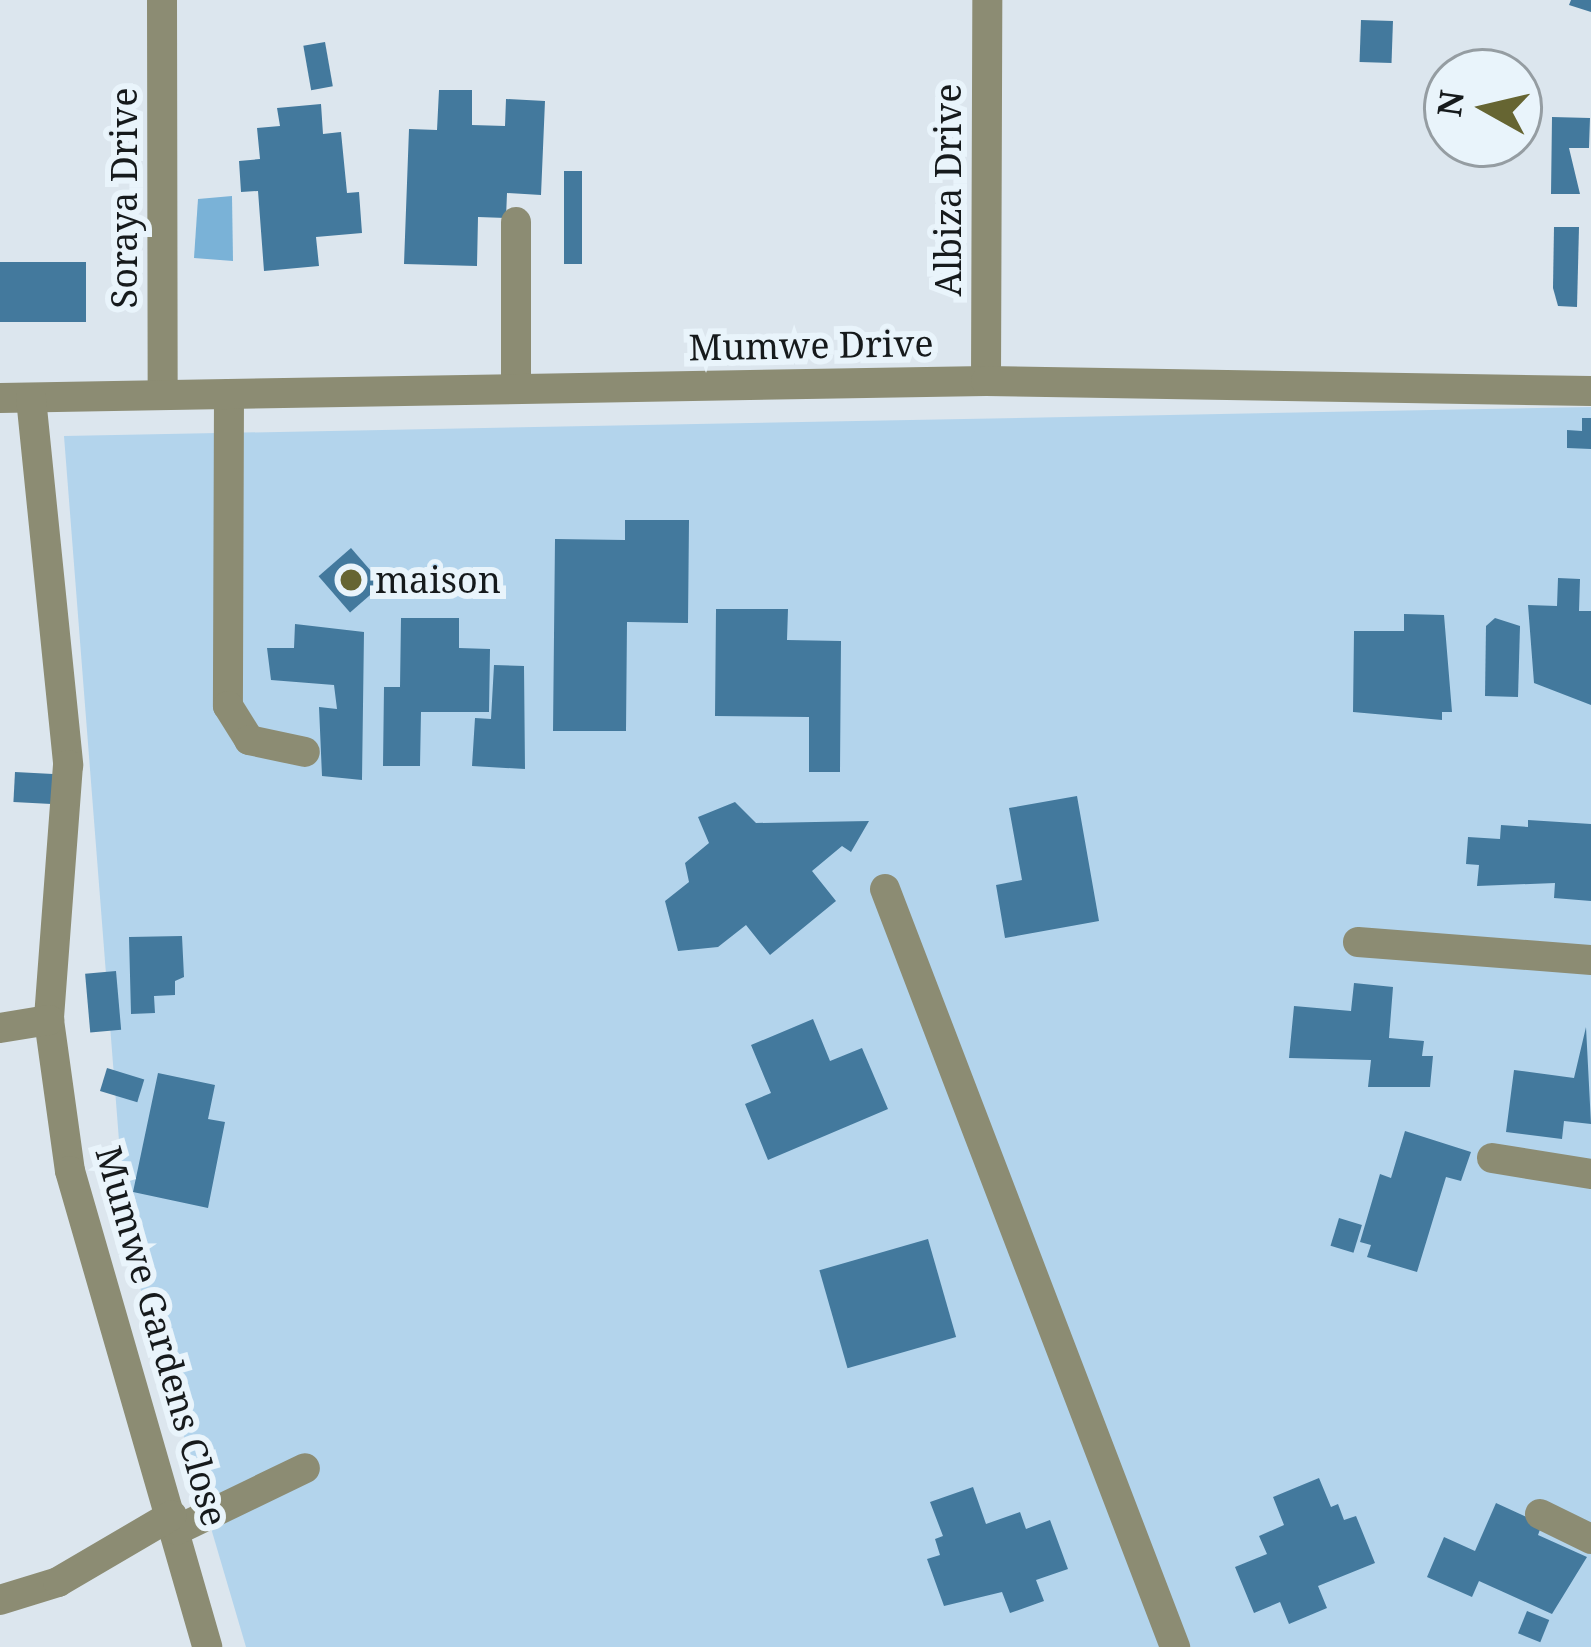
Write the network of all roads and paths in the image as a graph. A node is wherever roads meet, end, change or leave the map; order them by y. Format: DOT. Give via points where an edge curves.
graph roads {
  1 [pos="162,0"];
  2 [pos="987,0"];
  3 [pos="516,222"];
  4 [pos="986,381"];
  5 [pos="516,389"];
  6 [pos="1591,391"];
  7 [pos="229,394"];
  8 [pos="163,395"];
  9 [pos="16,398"];
  10 [pos="305,752"];
  11 [pos="885,889"];
  12 [pos="1358,942"];
  13 [pos="1591,960"];
  14 [pos="49,1020"];
  15 [pos="0,1028"];
  16 [pos="1492,1158"];
  17 [pos="1591,1174"];
  18 [pos="305,1468"];
  19 [pos="1540,1514"];
  20 [pos="175,1523"];
  21 [pos="1591,1539"];
  22 [pos="0,1600"];
  23 [pos="208,1647"];
  24 [pos="1175,1647"];
  1 -- 8 [label="street, Soraya Drive"];
  2 -- 4 [label="street, Albiza Drive"];
  3 -- 5 [label="street"];
  4 -- 5 [label="street, Mumwe Drive"];
  4 -- 6 [label="street, Mumwe Drive"];
  5 -- 7 [label="street, Mumwe Drive"];
  7 -- 8 [label="street, Mumwe Drive"];
  7 -- 10 [label="street" via="228,706 249,740"];
  8 -- 9 [label="street, Mumwe Drive"];
  9 -- 14 [label="street, Mumwe Gardens Close" via="68,765"];
  11 -- 24 [label="street"];
  12 -- 13 [label="street"];
  14 -- 15 [label="street"];
  14 -- 20 [label="street, Mumwe Gardens Close" via="75,1192"];
  16 -- 17 [label="street"];
  18 -- 20 [label="street"];
  19 -- 21 [label="street"];
  20 -- 22 [label="street" via="58,1582"];
  20 -- 23 [label="street, Mumwe Gardens Close"];
}
